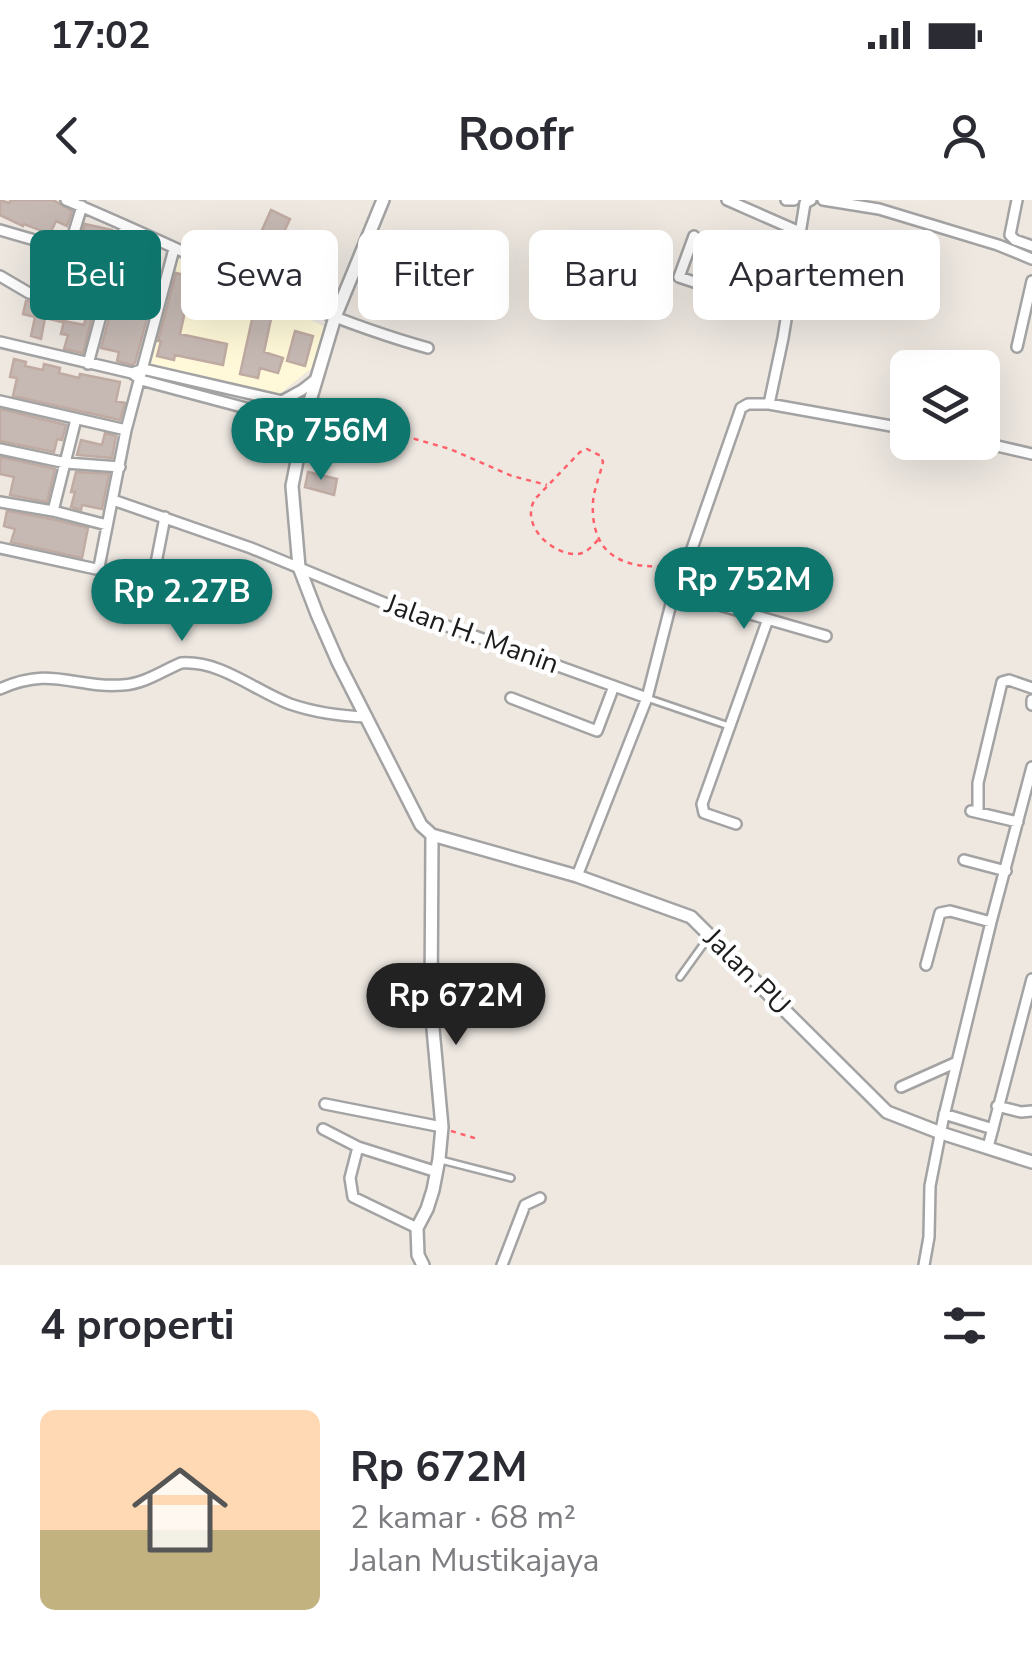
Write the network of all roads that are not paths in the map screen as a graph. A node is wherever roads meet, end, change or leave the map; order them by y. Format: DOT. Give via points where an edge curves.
graph roads {
  1 [pos="66,200"];
  2 [pos="383,200"];
  3 [pos="727,200"];
  4 [pos="786,200"];
  5 [pos="823,200"];
  6 [pos="1017,200"];
  7 [pos="804,201"];
  8 [pos="82,206"];
  9 [pos="124,226"];
  10 [pos="0,230"];
  11 [pos="75,230"];
  12 [pos="123,230"];
  13 [pos="795,230"];
  14 [pos="800,230"];
  15 [pos="30,239"];
  16 [pos="693,239"];
  17 [pos="1032,246"];
  18 [pos="174,249"];
  19 [pos="181,252"];
  20 [pos="1032,259"];
  21 [pos="0,276"];
  22 [pos="1032,281"];
  23 [pos="693,282"];
  24 [pos="30,293"];
  25 [pos="338,310"];
  26 [pos="338,318"];
  27 [pos="99,320"];
  28 [pos="334,320"];
  29 [pos="786,320"];
  30 [pos="0,342"];
  31 [pos="1018,347"];
  32 [pos="428,348"];
  33 [pos="88,364"];
  34 [pos="139,374"];
  35 [pos="319,376"];
  36 [pos="0,401"];
  37 [pos="278,401"];
  38 [pos="769,404"];
  39 [pos="276,416"];
  40 [pos="76,419"];
  41 [pos="890,426"];
  42 [pos="126,430"];
  43 [pos="302,434"];
  44 [pos="1000,447"];
  45 [pos="0,449"];
  46 [pos="1032,454"];
  47 [pos="66,462"];
  48 [pos="120,467"];
  49 [pos="113,500"];
  50 [pos="0,502"];
  51 [pos="54,511"];
  52 [pos="165,518"];
  53 [pos="106,526"];
  54 [pos="0,548"];
  55 [pos="299,567"];
  56 [pos="674,592"];
  57 [pos="135,616"];
  58 [pos="768,619"];
  59 [pos="826,636"];
  60 [pos="614,686"];
  61 [pos="1032,688"];
  62 [pos="0,690"];
  63 [pos="510,698"];
  64 [pos="647,698"];
  65 [pos="367,717"];
  66 [pos="726,725"];
  67 [pos="1032,767"];
  68 [pos="1018,822"];
  69 [pos="736,824"];
  70 [pos="432,835"];
  71 [pos="964,860"];
  72 [pos="1006,871"];
  73 [pos="578,876"];
  74 [pos="991,922"];
  75 [pos="710,936"];
  76 [pos="926,964"];
  77 [pos="680,977"];
  78 [pos="1032,979"];
  79 [pos="958,1062"];
  80 [pos="901,1086"];
  81 [pos="325,1104"];
  82 [pos="998,1106"];
  83 [pos="1032,1111"];
  84 [pos="944,1114"];
  85 [pos="442,1126"];
  86 [pos="324,1128"];
  87 [pos="992,1129"];
  88 [pos="941,1134"];
  89 [pos="358,1146"];
  90 [pos="988,1147"];
  91 [pos="1032,1162"];
  92 [pos="438,1165"];
  93 [pos="510,1178"];
  94 [pos="540,1198"];
  95 [pos="417,1228"];
  96 [pos="421,1260"];
  97 [pos="407,1265"];
  98 [pos="502,1265"];
  99 [pos="924,1265"];
  1 -- 8 [label="street"];
  2 -- 25 [label="street"];
  3 -- 13 [label="street"];
  4 -- 7 [label="street"];
  5 -- 20 [label="street" via="879,209"];
  6 -- 17 [label="street" via="1010,235"];
  7 -- 14 [label="street"];
  8 -- 9 [label="street"];
  8 -- 11 [label="street"];
  9 -- 12 [label="street"];
  9 -- 18 [label="street"];
  10 -- 15 [label="street"];
  16 -- 23 [label="street" via="679,277"];
  18 -- 19 [label="street"];
  18 -- 34 [label="street"];
  21 -- 24 [label="street"];
  22 -- 31 [label="street"];
  26 -- 32 [label="street"];
  27 -- 33 [label="street"];
  28 -- 35 [label="street"];
  29 -- 38 [label="street"];
  30 -- 33 [label="street"];
  33 -- 34 [label="street"];
  34 -- 37 [label="street"];
  34 -- 39 [label="street"];
  34 -- 42 [label="street"];
  35 -- 37 [label="street"];
  35 -- 43 [label="street"];
  36 -- 40 [label="street"];
  37 -- 39 [label="street"];
  38 -- 41 [label="street"];
  38 -- 56 [label="street" via="741,408"];
  39 -- 43 [label="street"];
  40 -- 42 [label="street"];
  40 -- 47 [label="street"];
  42 -- 48 [label="street"];
  43 -- 55 [label="street" via="292,486"];
  44 -- 46 [label="street"];
  45 -- 47 [label="street"];
  47 -- 48 [label="street"];
  47 -- 51 [label="street"];
  48 -- 49 [label="street"];
  49 -- 52 [label="street, Jalan H. Manin"];
  49 -- 53 [label="street"];
  50 -- 51 [label="street"];
  51 -- 53 [label="street"];
  52 -- 55 [label="street, Jalan H. Manin"];
  52 -- 57 [label="street" via="147,607"];
  53 -- 54 [label="street" via="96,569"];
  55 -- 60 [label="street, Jalan H. Manin"];
  55 -- 65 [label="street"];
  56 -- 58 [label="street"];
  56 -- 64 [label="street"];
  58 -- 59 [label="street"];
  58 -- 69 [label="street" via="702,804 704,812"];
  60 -- 63 [label="street" via="597,731"];
  60 -- 64 [label="street, Jalan H. Manin"];
  61 -- 68 [label="street" via="1002,682 975,811"];
  62 -- 65 [label="street" via="49,677 128,685 190,662 297,706"];
  64 -- 66 [label="lane"];
  64 -- 73 [label="street"];
  65 -- 70 [label="street"];
  67 -- 68 [label="street"];
  68 -- 72 [label="street"];
  70 -- 73 [label="street, Jalan PU"];
  70 -- 85 [label="street" via="431,1007"];
  71 -- 72 [label="street"];
  72 -- 74 [label="street"];
  73 -- 75 [label="street, Jalan PU" via="691,916"];
  74 -- 76 [label="street" via="940,913"];
  74 -- 79 [label="street"];
  75 -- 77 [label="lane"];
  75 -- 88 [label="street, Jalan PU" via="887,1112"];
  78 -- 82 [label="street"];
  79 -- 80 [label="street"];
  79 -- 84 [label="street"];
  81 -- 85 [label="street"];
  82 -- 83 [label="street"];
  82 -- 87 [label="street"];
  84 -- 87 [label="street"];
  84 -- 88 [label="street"];
  85 -- 92 [label="street"];
  86 -- 89 [label="street"];
  87 -- 90 [label="street"];
  88 -- 90 [label="street, Jalan PU"];
  88 -- 99 [label="street"];
  89 -- 92 [label="street"];
  89 -- 95 [label="street" via="353,1197"];
  90 -- 91 [label="street, Jalan PU"];
  92 -- 93 [label="lane"];
  92 -- 95 [label="street"];
  94 -- 98 [label="street" via="525,1205"];
  95 -- 96 [label="street"];
  96 -- 97 [label="street"];
}
